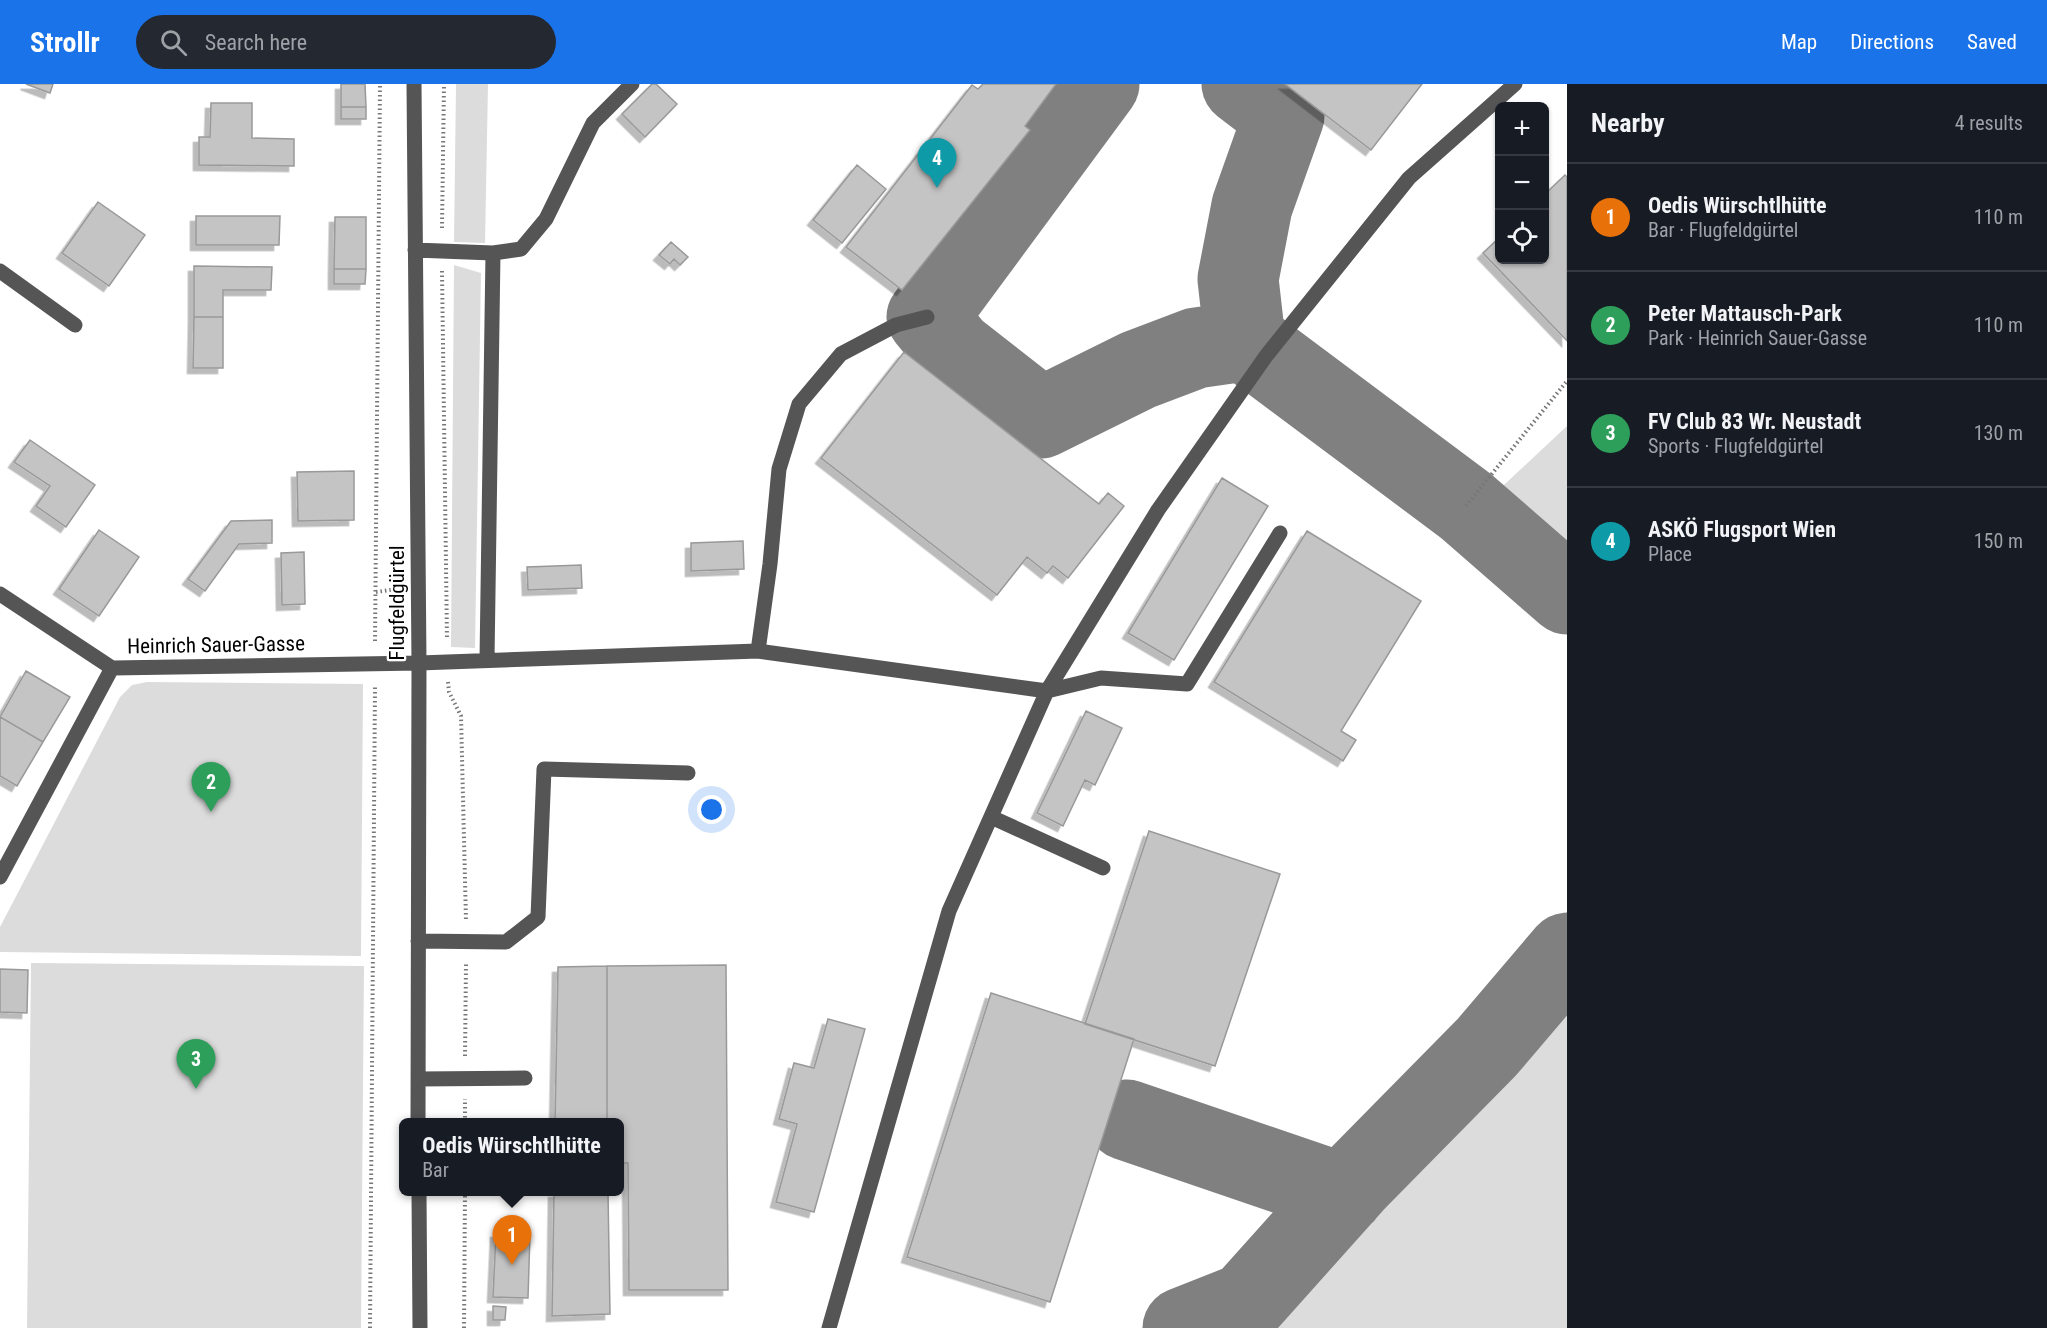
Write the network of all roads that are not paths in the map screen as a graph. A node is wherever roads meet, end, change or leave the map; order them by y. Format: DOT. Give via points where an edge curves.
graph roads {
  1 [pos="414,84"];
  2 [pos="632,84"];
  3 [pos="1515,84"];
  4 [pos="415,250"];
  5 [pos="493,253"];
  6 [pos="0,271"];
  7 [pos="927,317"];
  8 [pos="75,326"];
  9 [pos="1280,533"];
  10 [pos="0,594"];
  11 [pos="758,651"];
  12 [pos="487,660"];
  13 [pos="419,663"];
  14 [pos="112,668"];
  15 [pos="1047,691"];
  16 [pos="688,773"];
  17 [pos="991,817"];
  18 [pos="1103,868"];
  19 [pos="0,877"];
  20 [pos="418,941"];
  21 [pos="525,1078"];
  22 [pos="418,1079"];
  23 [pos="418,1118"];
  24 [pos="419,1196"];
  25 [pos="420,1328"];
  26 [pos="829,1328"];
  1 -- 4 [label="street, Flugfeldgürtel"];
  2 -- 5 [label="street" via="593,123 546,219 521,249"];
  3 -- 15 [label="street" via="1409,178 1266,356 1158,510"];
  4 -- 5 [label="street"];
  4 -- 13 [label="street, Flugfeldgürtel"];
  5 -- 12 [label="street"];
  6 -- 8 [label="street"];
  7 -- 11 [label="street" via="896,325 841,354 799,404 779,469"];
  9 -- 15 [label="street" via="1187,684 1101,678"];
  10 -- 14 [label="street, Heinrich Sauer-Gasse"];
  11 -- 12 [label="street, Heinrich Sauer-Gasse"];
  11 -- 15 [label="street, Heinrich Sauer-Gasse"];
  12 -- 13 [label="street, Heinrich Sauer-Gasse"];
  13 -- 14 [label="street, Heinrich Sauer-Gasse"];
  13 -- 20 [label="street, Flugfeldgürtel"];
  14 -- 19 [label="street"];
  15 -- 17 [label="street"];
  16 -- 20 [label="street" via="544,769 538,917 506,942"];
  17 -- 18 [label="street"];
  17 -- 26 [label="street" via="949,911"];
  20 -- 22 [label="street, Flugfeldgürtel"];
  21 -- 22 [label="street"];
  22 -- 23 [label="street, Flugfeldgürtel"];
  24 -- 25 [label="street"];
}
